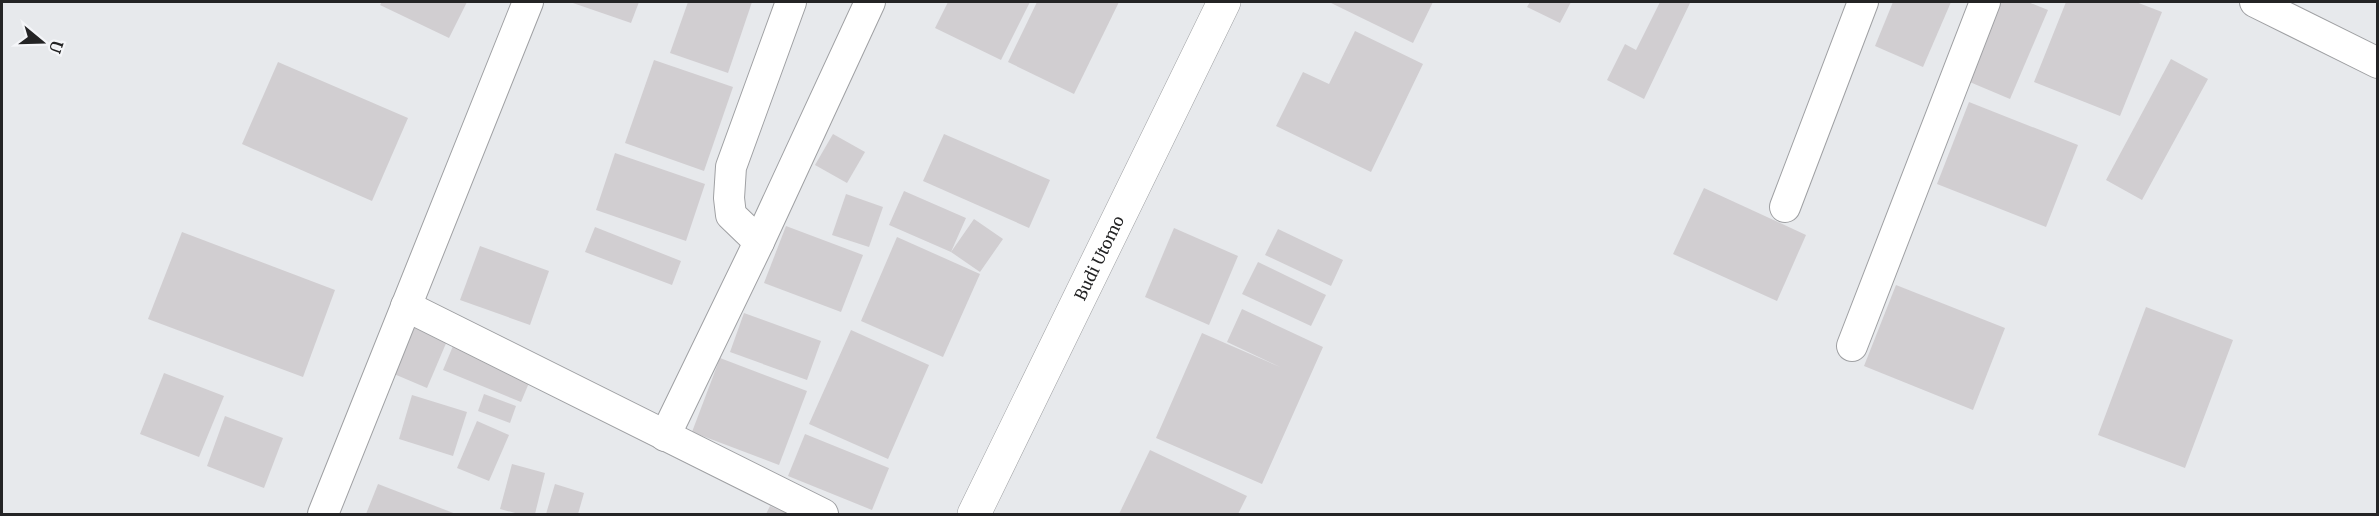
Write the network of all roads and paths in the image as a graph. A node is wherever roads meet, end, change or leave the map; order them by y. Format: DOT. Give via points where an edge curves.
graph roads {
  1 [pos="528,2"];
  2 [pos="791,2"];
  3 [pos="870,2"];
  4 [pos="1224,2"];
  5 [pos="1863,2"];
  6 [pos="1985,2"];
  7 [pos="2255,2"];
  8 [pos="2378,63"];
  9 [pos="1785,207"];
  10 [pos="759,242"];
  11 [pos="406,306"];
  12 [pos="1852,346"];
  13 [pos="665,436"];
  14 [pos="323,514"];
  15 [pos="823,514"];
  16 [pos="974,514"];
  1 -- 11 [label="street"];
  2 -- 10 [label="street" via="731,167 731,215"];
  3 -- 10 [label="street"];
  4 -- 16 [label="street, Budi Utomo"];
  5 -- 9 [label="street"];
  6 -- 12 [label="street"];
  7 -- 8 [label="street"];
  10 -- 13 [label="street"];
  11 -- 13 [label="street"];
  11 -- 14 [label="street"];
  13 -- 15 [label="street"];
}
